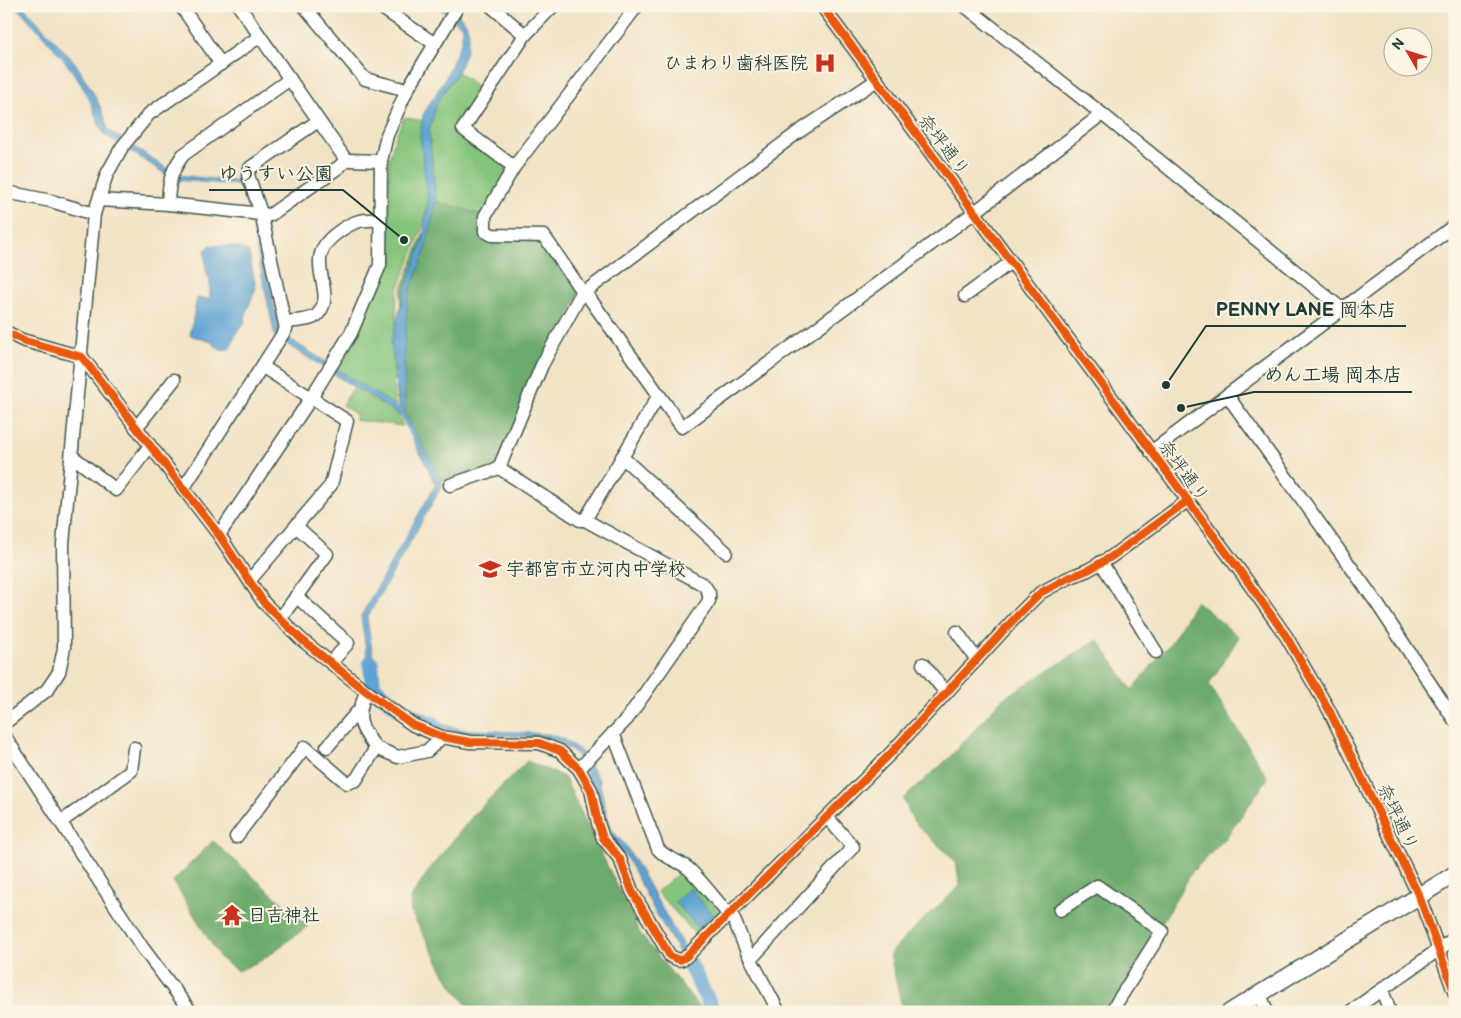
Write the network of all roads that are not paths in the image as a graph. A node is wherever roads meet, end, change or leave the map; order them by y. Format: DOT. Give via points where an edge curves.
graph roads {
  1 [pos="181,6"];
  2 [pos="240,6"];
  3 [pos="304,6"];
  4 [pos="379,6"];
  5 [pos="492,6"];
  6 [pos="553,6"];
  7 [pos="637,6"];
  8 [pos="822,6"];
  9 [pos="971,8"];
  10 [pos="454,12"];
  11 [pos="525,35"];
  12 [pos="259,37"];
  13 [pos="435,44"];
  14 [pos="222,64"];
  15 [pos="290,79"];
  16 [pos="877,80"];
  17 [pos="407,90"];
  18 [pos="1102,114"];
  19 [pos="318,121"];
  20 [pos="346,160"];
  21 [pos="380,161"];
  22 [pos="514,167"];
  23 [pos="6,192"];
  24 [pos="98,200"];
  25 [pos="168,204"];
  26 [pos="975,212"];
  27 [pos="255,213"];
  28 [pos="94,214"];
  29 [pos="380,220"];
  30 [pos="1455,225"];
  31 [pos="1011,262"];
  32 [pos="585,292"];
  33 [pos="965,296"];
  34 [pos="1342,310"];
  35 [pos="6,332"];
  36 [pos="283,333"];
  37 [pos="82,357"];
  38 [pos="263,367"];
  39 [pos="174,380"];
  40 [pos="659,395"];
  41 [pos="1227,395"];
  42 [pos="311,398"];
  43 [pos="136,428"];
  44 [pos="150,446"];
  45 [pos="1151,452"];
  46 [pos="72,456"];
  47 [pos="622,457"];
  48 [pos="499,468"];
  49 [pos="450,485"];
  50 [pos="183,489"];
  51 [pos="1187,501"];
  52 [pos="585,520"];
  53 [pos="296,526"];
  54 [pos="219,535"];
  55 [pos="726,552"];
  56 [pos="1101,562"];
  57 [pos="250,580"];
  58 [pos="296,596"];
  59 [pos="280,618"];
  60 [pos="957,632"];
  61 [pos="1156,652"];
  62 [pos="977,660"];
  63 [pos="331,663"];
  64 [pos="923,664"];
  65 [pos="366,691"];
  66 [pos="946,693"];
  67 [pos="359,710"];
  68 [pos="1455,721"];
  69 [pos="6,722"];
  70 [pos="613,733"];
  71 [pos="442,737"];
  72 [pos="6,738"];
  73 [pos="326,747"];
  74 [pos="134,748"];
  75 [pos="376,748"];
  76 [pos="583,765"];
  77 [pos="827,817"];
  78 [pos="61,822"];
  79 [pos="236,837"];
  80 [pos="1455,874"];
  81 [pos="1418,896"];
  82 [pos="1060,910"];
  83 [pos="730,913"];
  84 [pos="1455,938"];
  85 [pos="1438,950"];
  86 [pos="750,958"];
  87 [pos="1382,990"];
  88 [pos="1260,994"];
  89 [pos="1455,994"];
  90 [pos="191,1012"];
  91 [pos="779,1012"];
  92 [pos="1111,1012"];
  93 [pos="1230,1012"];
  94 [pos="1267,1012"];
  95 [pos="1350,1012"];
  96 [pos="1390,1012"];
  1 -- 14 [label="street"];
  2 -- 12 [label="street"];
  3 -- 17 [label="street" via="365,79"];
  4 -- 13 [label="street"];
  5 -- 11 [label="street"];
  6 -- 11 [label="street"];
  7 -- 22 [label="street"];
  8 -- 16 [label="street, 奈坪通り"];
  9 -- 18 [label="street"];
  10 -- 13 [label="street"];
  11 -- 22 [label="street" via="463,129"];
  12 -- 14 [label="street"];
  12 -- 15 [label="street"];
  13 -- 17 [label="street"];
  14 -- 24 [label="street" via="149,114 124,144 107,174"];
  15 -- 19 [label="street"];
  15 -- 25 [label="street" via="183,155 171,174"];
  16 -- 26 [label="street, 奈坪通り"];
  16 -- 32 [label="street" via="797,133"];
  17 -- 21 [label="street" via="387,135"];
  18 -- 26 [label="street"];
  18 -- 34 [label="street"];
  19 -- 20 [label="street"];
  19 -- 27 [label="street" via="250,168 248,175"];
  20 -- 21 [label="street"];
  20 -- 27 [label="street" via="270,215"];
  21 -- 29 [label="street"];
  22 -- 32 [label="street" via="485,216 485,231 492,235 544,236 580,290"];
  23 -- 28 [label="street"];
  24 -- 25 [label="street"];
  24 -- 28 [label="street"];
  25 -- 27 [label="street"];
  26 -- 31 [label="street, 奈坪通り"];
  26 -- 40 [label="street" via="682,427"];
  27 -- 36 [label="street"];
  28 -- 37 [label="street"];
  29 -- 36 [label="street" via="349,224 322,247 319,260 323,306 313,318"];
  29 -- 42 [label="street" via="380,265 351,333"];
  30 -- 34 [label="street"];
  31 -- 33 [label="street"];
  31 -- 45 [label="street, 奈坪通り"];
  32 -- 40 [label="street"];
  32 -- 48 [label="street" via="542,364"];
  34 -- 41 [label="street"];
  35 -- 37 [label="street" via="22,340"];
  36 -- 38 [label="street"];
  37 -- 43 [label="street"];
  37 -- 46 [label="street"];
  38 -- 42 [label="street"];
  38 -- 50 [label="street"];
  39 -- 43 [label="street"];
  40 -- 47 [label="street"];
  41 -- 45 [label="street"];
  41 -- 68 [label="street" via="1376,602"];
  42 -- 53 [label="street" via="347,421 331,485"];
  42 -- 54 [label="street"];
  43 -- 44 [label="street"];
  44 -- 46 [label="street" via="116,490"];
  44 -- 50 [label="street"];
  45 -- 51 [label="street, 奈坪通り"];
  46 -- 69 [label="street" via="63,544 64,648 59,672 47,690"];
  47 -- 52 [label="street"];
  47 -- 55 [label="street"];
  48 -- 49 [label="street"];
  48 -- 52 [label="street" via="580,520"];
  50 -- 54 [label="street"];
  51 -- 56 [label="street"];
  51 -- 81 [label="street, 奈坪通り" via="1310,674"];
  52 -- 70 [label="street" via="704,586 709,593 710,601"];
  53 -- 57 [label="street"];
  53 -- 58 [label="street" via="327,554"];
  54 -- 57 [label="street"];
  56 -- 61 [label="street"];
  56 -- 62 [label="street" via="1040,593"];
  57 -- 59 [label="street" via="264,603"];
  58 -- 59 [label="street"];
  58 -- 63 [label="street" via="348,642"];
  59 -- 63 [label="street"];
  60 -- 62 [label="street"];
  62 -- 66 [label="street"];
  63 -- 65 [label="street"];
  64 -- 66 [label="street"];
  65 -- 67 [label="street"];
  65 -- 71 [label="street" via="412,725"];
  66 -- 77 [label="street" via="891,754"];
  67 -- 73 [label="street"];
  67 -- 75 [label="street" via="366,736"];
  70 -- 76 [label="street"];
  70 -- 83 [label="street" via="658,849 668,859 678,861 689,870"];
  71 -- 75 [label="street" via="427,751 398,757"];
  71 -- 76 [label="street" via="470,742 539,743"];
  72 -- 78 [label="street"];
  74 -- 78 [label="street" via="131,771"];
  75 -- 79 [label="street" via="356,780 348,783 305,747"];
  76 -- 83 [label="street" via="603,838 620,860 632,891 670,956 678,960 686,958"];
  77 -- 83 [label="street"];
  77 -- 86 [label="street" via="853,847"];
  78 -- 90 [label="street" via="142,947"];
  80 -- 81 [label="main road"];
  81 -- 85 [label="street, 奈坪通り"];
  81 -- 88 [label="main road"];
  82 -- 92 [label="street" via="1098,886 1162,931"];
  83 -- 86 [label="street"];
  84 -- 85 [label="street"];
  85 -- 87 [label="street"];
  85 -- 89 [label="street, 奈坪通り"];
  86 -- 91 [label="street"];
  87 -- 95 [label="street"];
  87 -- 96 [label="street"];
  88 -- 93 [label="main road"];
  88 -- 94 [label="street"];
}
